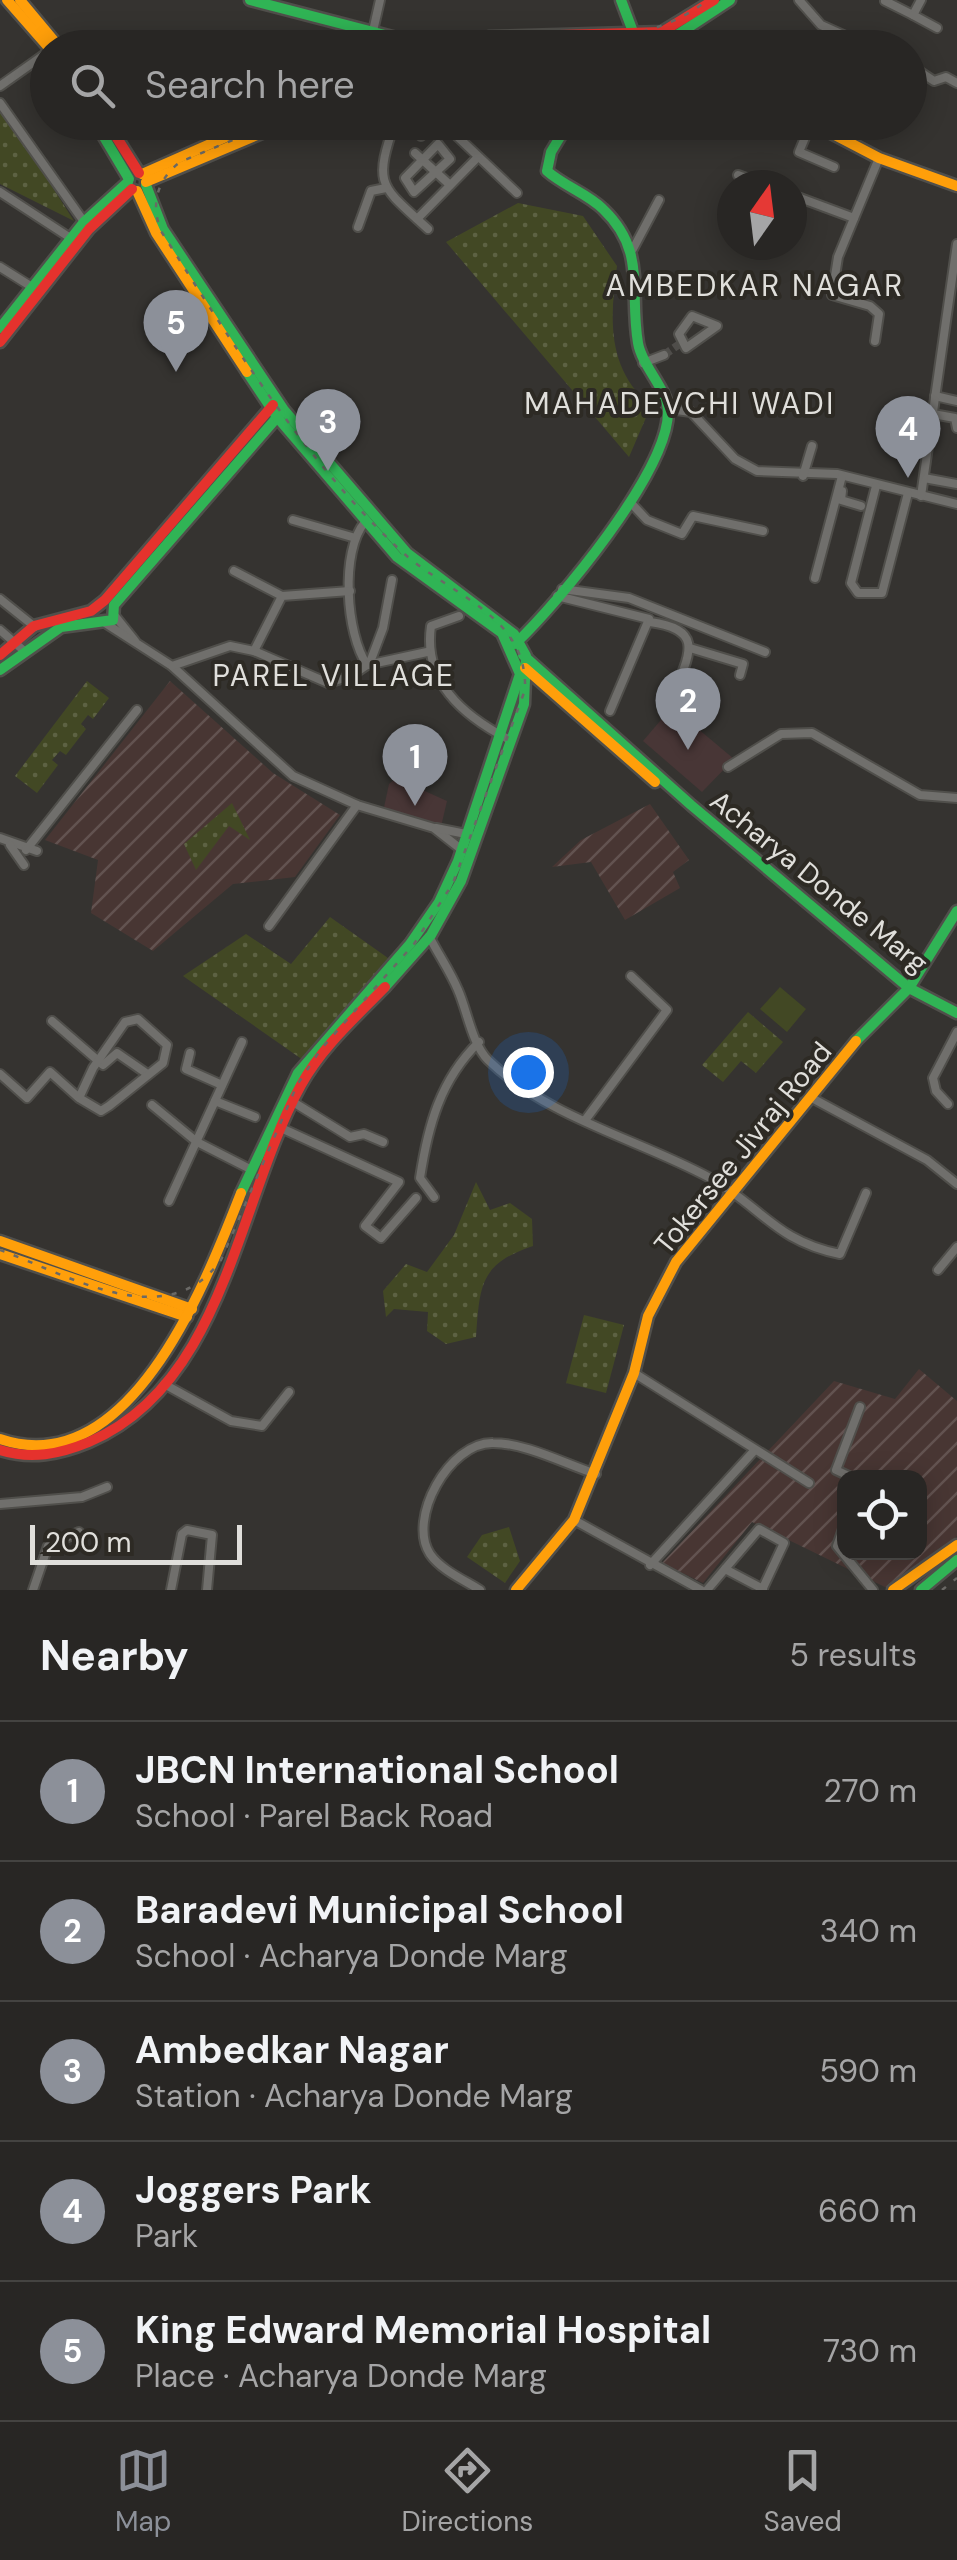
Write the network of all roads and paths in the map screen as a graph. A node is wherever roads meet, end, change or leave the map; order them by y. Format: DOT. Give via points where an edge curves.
graph roads {
  1 [pos="7,0"];
  2 [pos="20,0"];
  3 [pos="250,0"];
  4 [pos="380,0"];
  5 [pos="621,0"];
  6 [pos="714,0"];
  7 [pos="730,0"];
  8 [pos="799,0"];
  9 [pos="884,0"];
  10 [pos="921,0"];
  11 [pos="913,15"];
  12 [pos="938,28"];
  13 [pos="36,30"];
  14 [pos="41,30"];
  15 [pos="368,30"];
  16 [pos="376,30"];
  17 [pos="633,30"];
  18 [pos="683,30"];
  19 [pos="688,30"];
  20 [pos="832,30"];
  21 [pos="30,65"];
  22 [pos="957,68"];
  23 [pos="927,77"];
  24 [pos="946,77"];
  25 [pos="957,83"];
  26 [pos="0,86"];
  27 [pos="0,103"];
  28 [pos="108,140"];
  29 [pos="116,140"];
  30 [pos="223,140"];
  31 [pos="242,140"];
  32 [pos="389,140"];
  33 [pos="459,140"];
  34 [pos="558,140"];
  35 [pos="804,140"];
  36 [pos="844,140"];
  37 [pos="419,156"];
  38 [pos="478,156"];
  39 [pos="879,158"];
  40 [pos="834,167"];
  41 [pos="437,173"];
  42 [pos="137,182"];
  43 [pos="450,185"];
  44 [pos="957,186"];
  45 [pos="386,188"];
  46 [pos="0,192"];
  47 [pos="517,193"];
  48 [pos="659,200"];
  49 [pos="807,200"];
  50 [pos="854,218"];
  51 [pos="416,219"];
  52 [pos="87,225"];
  53 [pos="358,228"];
  54 [pos="428,230"];
  55 [pos="74,241"];
  56 [pos="633,249"];
  57 [pos="957,249"];
  58 [pos="0,267"];
  59 [pos="48,274"];
  60 [pos="32,287"];
  61 [pos="2,332"];
  62 [pos="876,342"];
  63 [pos="681,344"];
  64 [pos="664,355"];
  65 [pos="644,363"];
  66 [pos="936,396"];
  67 [pos="957,401"];
  68 [pos="277,409"];
  69 [pos="669,409"];
  70 [pos="933,414"];
  71 [pos="957,428"];
  72 [pos="812,446"];
  73 [pos="803,476"];
  74 [pos="924,478"];
  75 [pos="849,479"];
  76 [pos="957,484"];
  77 [pos="876,486"];
  78 [pos="908,494"];
  79 [pos="839,496"];
  80 [pos="921,496"];
  81 [pos="355,503"];
  82 [pos="630,503"];
  83 [pos="957,504"];
  84 [pos="860,506"];
  85 [pos="293,520"];
  86 [pos="365,522"];
  87 [pos="763,531"];
  88 [pos="352,538"];
  89 [pos="234,571"];
  90 [pos="815,578"];
  91 [pos="392,580"];
  92 [pos="350,592"];
  93 [pos="559,592"];
  94 [pos="282,596"];
  95 [pos="462,598"];
  96 [pos="0,600"];
  97 [pos="104,612"];
  98 [pos="459,616"];
  99 [pos="650,622"];
  100 [pos="0,630"];
  101 [pos="38,630"];
  102 [pos="18,646"];
  103 [pos="514,647"];
  104 [pos="690,648"];
  105 [pos="254,651"];
  106 [pos="427,652"];
  107 [pos="765,652"];
  108 [pos="0,655"];
  109 [pos="524,664"];
  110 [pos="368,665"];
  111 [pos="172,666"];
  112 [pos="0,670"];
  113 [pos="740,675"];
  114 [pos="714,704"];
  115 [pos="137,710"];
  116 [pos="610,711"];
  117 [pos="504,737"];
  118 [pos="728,767"];
  119 [pos="957,798"];
  120 [pos="356,805"];
  121 [pos="434,828"];
  122 [pos="471,836"];
  123 [pos="4,840"];
  124 [pos="26,850"];
  125 [pos="462,850"];
  126 [pos="37,851"];
  127 [pos="24,864"];
  128 [pos="957,911"];
  129 [pos="426,924"];
  130 [pos="269,926"];
  131 [pos="430,937"];
  132 [pos="631,976"];
  133 [pos="907,990"];
  134 [pos="957,1013"];
  135 [pos="52,1020"];
  136 [pos="957,1021"];
  137 [pos="957,1032"];
  138 [pos="242,1042"];
  139 [pos="478,1042"];
  140 [pos="190,1053"];
  141 [pos="319,1053"];
  142 [pos="98,1061"];
  143 [pos="146,1073"];
  144 [pos="0,1074"];
  145 [pos="222,1085"];
  146 [pos="810,1097"];
  147 [pos="79,1098"];
  148 [pos="215,1101"];
  149 [pos="293,1102"];
  150 [pos="948,1104"];
  151 [pos="152,1105"];
  152 [pos="254,1117"];
  153 [pos="586,1120"];
  154 [pos="281,1128"];
  155 [pos="197,1142"];
  156 [pos="384,1142"];
  157 [pos="252,1170"];
  158 [pos="957,1184"];
  159 [pos="731,1190"];
  160 [pos="866,1193"];
  161 [pos="416,1198"];
  162 [pos="434,1198"];
  163 [pos="169,1201"];
  164 [pos="0,1241"];
  165 [pos="957,1247"];
  166 [pos="0,1254"];
  167 [pos="938,1270"];
  168 [pos="94,1280"];
  169 [pos="189,1313"];
  170 [pos="634,1373"];
  171 [pos="164,1384"];
  172 [pos="288,1392"];
  173 [pos="860,1407"];
  174 [pos="0,1440"];
  175 [pos="0,1450"];
  176 [pos="753,1452"];
  177 [pos="837,1470"];
  178 [pos="596,1474"];
  179 [pos="809,1483"];
  180 [pos="107,1487"];
  181 [pos="0,1504"];
  182 [pos="574,1520"];
  183 [pos="79,1532"];
  184 [pos="957,1544"];
  185 [pos="848,1560"];
  186 [pos="957,1560"];
  187 [pos="650,1565"];
  188 [pos="724,1570"];
  189 [pos="923,1570"];
  190 [pos="926,1586"];
  191 [pos="33,1590"];
  192 [pos="170,1590"];
  193 [pos="207,1590"];
  194 [pos="480,1590"];
  195 [pos="516,1590"];
  196 [pos="704,1590"];
  197 [pos="763,1590"];
  198 [pos="873,1590"];
  199 [pos="894,1590"];
  1 -- 13 [label="street"];
  2 -- 14 [label="street"];
  3 -- 15 [label="street"];
  4 -- 16 [label="street"];
  5 -- 17 [label="street"];
  6 -- 18 [label="street"];
  7 -- 19 [label="street"];
  8 -- 20 [label="street"];
  9 -- 11 [label="street"];
  10 -- 11 [label="street"];
  11 -- 12 [label="street"];
  21 -- 26 [label="street"];
  22 -- 24 [label="street"];
  23 -- 24 [label="street"];
  24 -- 25 [label="street"];
  27 -- 52 [label="street"];
  28 -- 42 [label="street, Acharya Donde Marg"];
  29 -- 42 [label="street, Acharya Donde Marg"];
  30 -- 42 [label="street"];
  31 -- 42 [label="street"];
  32 -- 45 [label="street" via="380,166"];
  33 -- 38 [label="street"];
  34 -- 56 [label="street" via="549,176 602,207"];
  35 -- 40 [label="street" via="800,152"];
  36 -- 39 [label="street"];
  37 -- 41 [label="street"];
  37 -- 41 [label="street" via="440,144 451,157"];
  37 -- 41 [label="street" via="405,178 414,192"];
  38 -- 43 [label="street"];
  38 -- 47 [label="street"];
  39 -- 44 [label="street"];
  39 -- 50 [label="street"];
  41 -- 43 [label="street"];
  42 -- 52 [label="street"];
  42 -- 68 [label="street, Acharya Donde Marg" via="159,231"];
  43 -- 51 [label="street"];
  45 -- 51 [label="street"];
  45 -- 53 [label="street" via="371,191"];
  46 -- 55 [label="street"];
  48 -- 56 [label="street"];
  49 -- 50 [label="street"];
  50 -- 62 [label="street" via="832,295 879,314"];
  51 -- 54 [label="street"];
  52 -- 55 [label="street"];
  55 -- 59 [label="street"];
  56 -- 65 [label="street" via="634,327"];
  57 -- 66 [label="street"];
  58 -- 60 [label="street"];
  59 -- 60 [label="street"];
  59 -- 61 [label="street"];
  60 -- 61 [label="street"];
  63 -- 63 [label="street" via="694,348 718,326 692,316 680,332"];
  64 -- 65 [label="street"];
  65 -- 69 [label="street"];
  66 -- 67 [label="street"];
  66 -- 70 [label="street"];
  68 -- 81 [label="street, Acharya Donde Marg"];
  68 -- 97 [label="street"];
  69 -- 73 [label="street" via="691,412 744,466"];
  69 -- 82 [label="street" via="666,432"];
  70 -- 71 [label="street" via="955,418"];
  70 -- 74 [label="street"];
  72 -- 73 [label="street"];
  73 -- 75 [label="street"];
  74 -- 76 [label="street"];
  74 -- 80 [label="street"];
  75 -- 77 [label="street"];
  75 -- 79 [label="street"];
  77 -- 78 [label="street"];
  77 -- 78 [label="street" via="852,583 858,592 882,593"];
  78 -- 80 [label="street"];
  79 -- 84 [label="street"];
  79 -- 90 [label="street"];
  80 -- 83 [label="street"];
  81 -- 86 [label="street, Acharya Donde Marg"];
  81 -- 95 [label="street, Acharya Donde Marg"];
  82 -- 87 [label="street" via="648,520 682,534 692,516"];
  82 -- 93 [label="street"];
  85 -- 88 [label="street"];
  86 -- 88 [label="street"];
  86 -- 95 [label="street, Acharya Donde Marg" via="397,557"];
  88 -- 92 [label="street"];
  89 -- 94 [label="street"];
  91 -- 110 [label="street"];
  92 -- 94 [label="street"];
  92 -- 110 [label="street" via="355,647"];
  93 -- 99 [label="street"];
  93 -- 103 [label="street"];
  93 -- 107 [label="street" via="629,598"];
  94 -- 105 [label="street"];
  95 -- 103 [label="street, Acharya Donde Marg"];
  96 -- 101 [label="street"];
  97 -- 101 [label="street"];
  97 -- 111 [label="street"];
  98 -- 106 [label="street" via="431,626"];
  99 -- 104 [label="street" via="680,630"];
  99 -- 116 [label="street"];
  100 -- 102 [label="street"];
  101 -- 102 [label="street"];
  102 -- 108 [label="street"];
  102 -- 112 [label="street"];
  103 -- 109 [label="street, Acharya Donde Marg"];
  104 -- 113 [label="street" via="743,664"];
  104 -- 114 [label="street" via="676,688 707,707"];
  105 -- 110 [label="street" via="328,683"];
  105 -- 111 [label="street" via="230,646"];
  106 -- 110 [label="street"];
  106 -- 117 [label="street" via="448,694"];
  109 -- 117 [label="street"];
  109 -- 133 [label="street, Acharya Donde Marg"];
  111 -- 120 [label="street" via="293,776"];
  115 -- 124 [label="street"];
  117 -- 122 [label="street"];
  118 -- 119 [label="street" via="780,734 812,733 920,795"];
  120 -- 121 [label="street"];
  120 -- 130 [label="street"];
  121 -- 122 [label="street"];
  121 -- 125 [label="street"];
  122 -- 125 [label="street"];
  122 -- 131 [label="street" via="460,884"];
  123 -- 124 [label="street"];
  123 -- 127 [label="street"];
  124 -- 126 [label="street"];
  125 -- 129 [label="street"];
  128 -- 133 [label="street, Tokersee Jivraj Road"];
  129 -- 131 [label="street"];
  129 -- 141 [label="street"];
  131 -- 139 [label="street"];
  131 -- 141 [label="street"];
  132 -- 153 [label="street" via="666,1005 664,1018"];
  133 -- 134 [label="street, Acharya Donde Marg"];
  133 -- 136 [label="street, Acharya Donde Marg"];
  133 -- 146 [label="street, Tokersee Jivraj Road"];
  135 -- 142 [label="street"];
  137 -- 150 [label="street" via="933,1078"];
  138 -- 145 [label="street"];
  139 -- 153 [label="street" via="484,1056 523,1089"];
  139 -- 162 [label="street" via="430,1121 420,1178"];
  140 -- 145 [label="street" via="186,1070"];
  141 -- 149 [label="street"];
  141 -- 157 [label="street" via="283,1097"];
  142 -- 143 [label="street" via="103,1065 117,1053"];
  142 -- 143 [label="street" via="125,1022 138,1020 167,1045 163,1063"];
  142 -- 147 [label="street"];
  143 -- 147 [label="street" via="101,1111"];
  144 -- 147 [label="street" via="27,1098 50,1072"];
  145 -- 148 [label="street"];
  146 -- 158 [label="street" via="927,1160"];
  146 -- 159 [label="street, Tokersee Jivraj Road"];
  148 -- 152 [label="street"];
  148 -- 155 [label="street"];
  149 -- 154 [label="street"];
  149 -- 156 [label="street" via="350,1137 364,1134"];
  151 -- 155 [label="street"];
  153 -- 159 [label="street"];
  154 -- 161 [label="street" via="399,1182 364,1226 376,1238"];
  154 -- 171 [label="street" via="198,1332"];
  155 -- 157 [label="street"];
  155 -- 163 [label="street"];
  157 -- 169 [label="street"];
  159 -- 160 [label="street" via="787,1237 840,1254"];
  159 -- 170 [label="street, Tokersee Jivraj Road" via="676,1262 648,1316"];
  164 -- 168 [label="street"];
  165 -- 167 [label="street"];
  166 -- 168 [label="street"];
  168 -- 169 [label="street"];
  169 -- 174 [label="street" via="140,1392 104,1423 53,1442"];
  170 -- 176 [label="street"];
  170 -- 178 [label="street, Tokersee Jivraj Road"];
  171 -- 172 [label="street" via="231,1420 262,1426"];
  171 -- 175 [label="street" via="136,1420 90,1445 36,1455"];
  173 -- 177 [label="street"];
  176 -- 179 [label="street"];
  176 -- 187 [label="street"];
  178 -- 182 [label="street, Tokersee Jivraj Road"];
  178 -- 194 [label="street" via="491,1442 446,1466 425,1539 438,1563"];
  180 -- 181 [label="street" via="82,1497"];
  182 -- 187 [label="street"];
  182 -- 195 [label="street, Tokersee Jivraj Road"];
  183 -- 191 [label="street" via="48,1546"];
  184 -- 189 [label="street"];
  185 -- 198 [label="street"];
  186 -- 190 [label="street"];
  187 -- 196 [label="street"];
  188 -- 196 [label="street"];
  188 -- 197 [label="street"];
  188 -- 197 [label="street" via="762,1529 784,1544"];
  189 -- 190 [label="street"];
  189 -- 199 [label="street"];
  192 -- 193 [label="street" via="188,1530 212,1536"];
}
